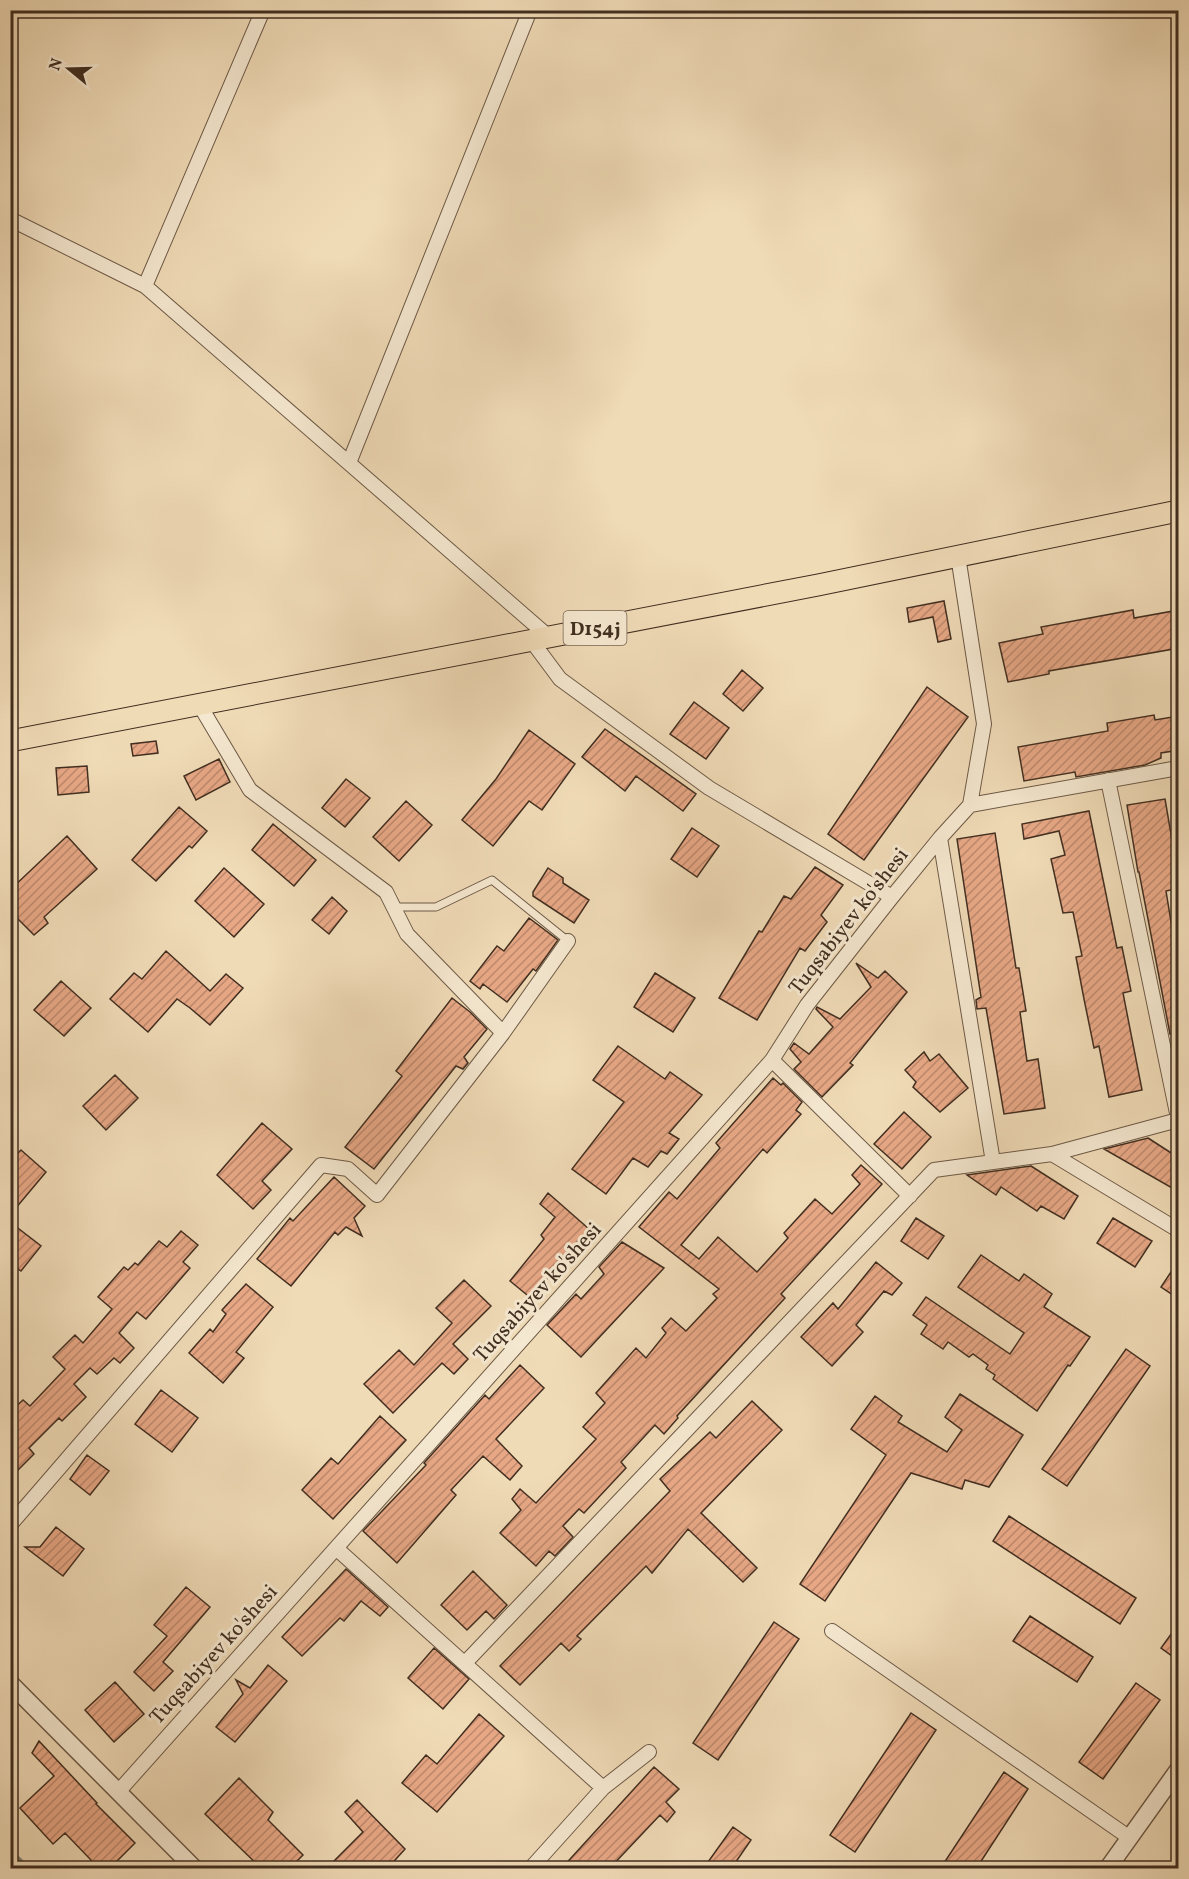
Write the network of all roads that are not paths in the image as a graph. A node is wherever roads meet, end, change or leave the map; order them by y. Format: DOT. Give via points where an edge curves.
graph roads {
  1 [pos="263,10"];
  2 [pos="530,10"];
  3 [pos="10,219"];
  4 [pos="145,286"];
  5 [pos="349,463"];
  6 [pos="1179,511"];
  7 [pos="958,556"];
  8 [pos="540,638"];
  9 [pos="200,704"];
  10 [pos="10,741"];
  11 [pos="1179,768"];
  12 [pos="1108,780"];
  13 [pos="970,805"];
  14 [pos="940,838"];
  15 [pos="891,897"];
  16 [pos="394,907"];
  17 [pos="568,941"];
  18 [pos="504,1033"];
  19 [pos="772,1060"];
  20 [pos="1179,1119"];
  21 [pos="1052,1154"];
  22 [pos="993,1162"];
  23 [pos="910,1196"];
  24 [pos="1179,1230"];
  25 [pos="10,1525"];
  26 [pos="337,1549"];
  27 [pos="832,1631"];
  28 [pos="465,1663"];
  29 [pos="10,1683"];
  30 [pos="649,1752"];
  31 [pos="1179,1770"];
  32 [pos="603,1788"];
  33 [pos="118,1792"];
  34 [pos="1130,1838"];
  35 [pos="194,1869"];
  36 [pos="531,1869"];
  37 [pos="1108,1869"];
  1 -- 4 [label="street"];
  2 -- 5 [label="street"];
  3 -- 4 [label="street"];
  4 -- 5 [label="street"];
  5 -- 8 [label="street"];
  6 -- 7 [label="main road, D154j"];
  7 -- 8 [label="main road, D154j"];
  7 -- 13 [label="street" via="984,724"];
  8 -- 9 [label="main road, D154j"];
  8 -- 15 [label="street" via="560,679 709,788"];
  9 -- 10 [label="main road, D154j"];
  9 -- 16 [label="street" via="250,790 386,892"];
  11 -- 12 [label="street"];
  12 -- 13 [label="street"];
  12 -- 20 [label="street"];
  13 -- 14 [label="street, Tuqsabiyev ko'shesi"];
  14 -- 15 [label="street, Tuqsabiyev ko'shesi"];
  14 -- 22 [label="street"];
  15 -- 19 [label="street, Tuqsabiyev ko'shesi" via="807,1005"];
  16 -- 17 [label="lane" via="436,907 492,880"];
  16 -- 18 [label="street" via="407,934"];
  17 -- 18 [label="street"];
  18 -- 25 [label="street" via="377,1195 348,1169 321,1165"];
  19 -- 23 [label="street"];
  19 -- 26 [label="street, Tuqsabiyev ko'shesi"];
  20 -- 21 [label="street"];
  21 -- 22 [label="street"];
  21 -- 24 [label="street"];
  22 -- 23 [label="street" via="934,1170"];
  23 -- 28 [label="street"];
  26 -- 28 [label="street"];
  26 -- 33 [label="street, Tuqsabiyev ko'shesi"];
  27 -- 34 [label="street"];
  28 -- 32 [label="street"];
  29 -- 33 [label="street"];
  30 -- 32 [label="street"];
  31 -- 34 [label="street"];
  32 -- 36 [label="street"];
  33 -- 35 [label="street"];
  34 -- 37 [label="street"];
}
